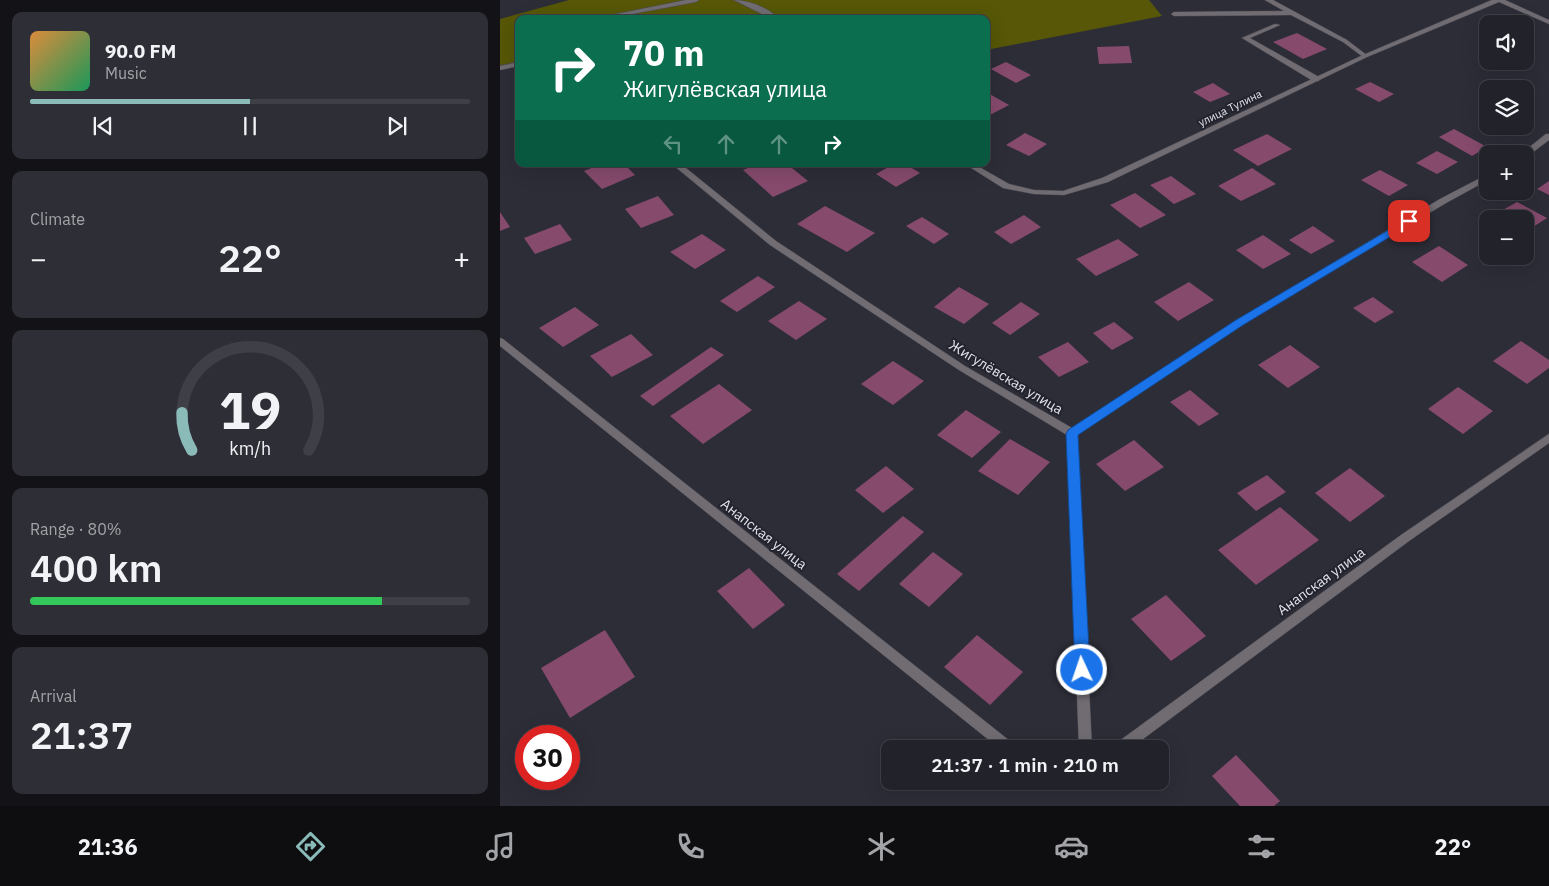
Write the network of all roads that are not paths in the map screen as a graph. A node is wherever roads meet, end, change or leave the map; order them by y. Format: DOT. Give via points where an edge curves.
graph roads {
  1 [pos="696,0"];
  2 [pos="737,0"];
  3 [pos="1268,0"];
  4 [pos="1499,0"];
  5 [pos="1291,13"];
  6 [pos="1174,14"];
  7 [pos="615,15"];
  8 [pos="773,15"];
  9 [pos="1549,22"];
  10 [pos="1277,25"];
  11 [pos="1365,56"];
  12 [pos="515,61"];
  13 [pos="515,65"];
  14 [pos="501,68"];
  15 [pos="1316,79"];
  16 [pos="1549,136"];
  17 [pos="1534,147"];
  18 [pos="680,167"];
  19 [pos="974,167"];
  20 [pos="1479,181"];
  21 [pos="500,341"];
  22 [pos="1072,434"];
  23 [pos="1549,438"];
  24 [pos="999,740"];
  25 [pos="1086,740"];
  26 [pos="1131,740"];
  1 -- 7 [label="street"];
  2 -- 8 [label="street"];
  3 -- 5 [label="street"];
  4 -- 9 [label="street"];
  4 -- 11 [label="street, улица Тулина"];
  5 -- 6 [label="street"];
  5 -- 11 [label="street" via="1345,41"];
  10 -- 15 [label="street" via="1245,38"];
  11 -- 15 [label="street, улица Тулина"];
  12 -- 14 [label="street"];
  13 -- 14 [label="street"];
  15 -- 19 [label="street, улица Тулина" via="1105,180 1064,193 1034,192 1006,186"];
  16 -- 17 [label="street"];
  18 -- 22 [label="street, Жигулёвская улица" via="773,244 962,368"];
  20 -- 22 [label="street" via="1239,323"];
  21 -- 24 [label="street, Анапская улица"];
  22 -- 25 [label="street"];
  23 -- 26 [label="street, Анапская улица" via="1405,538"];
}
